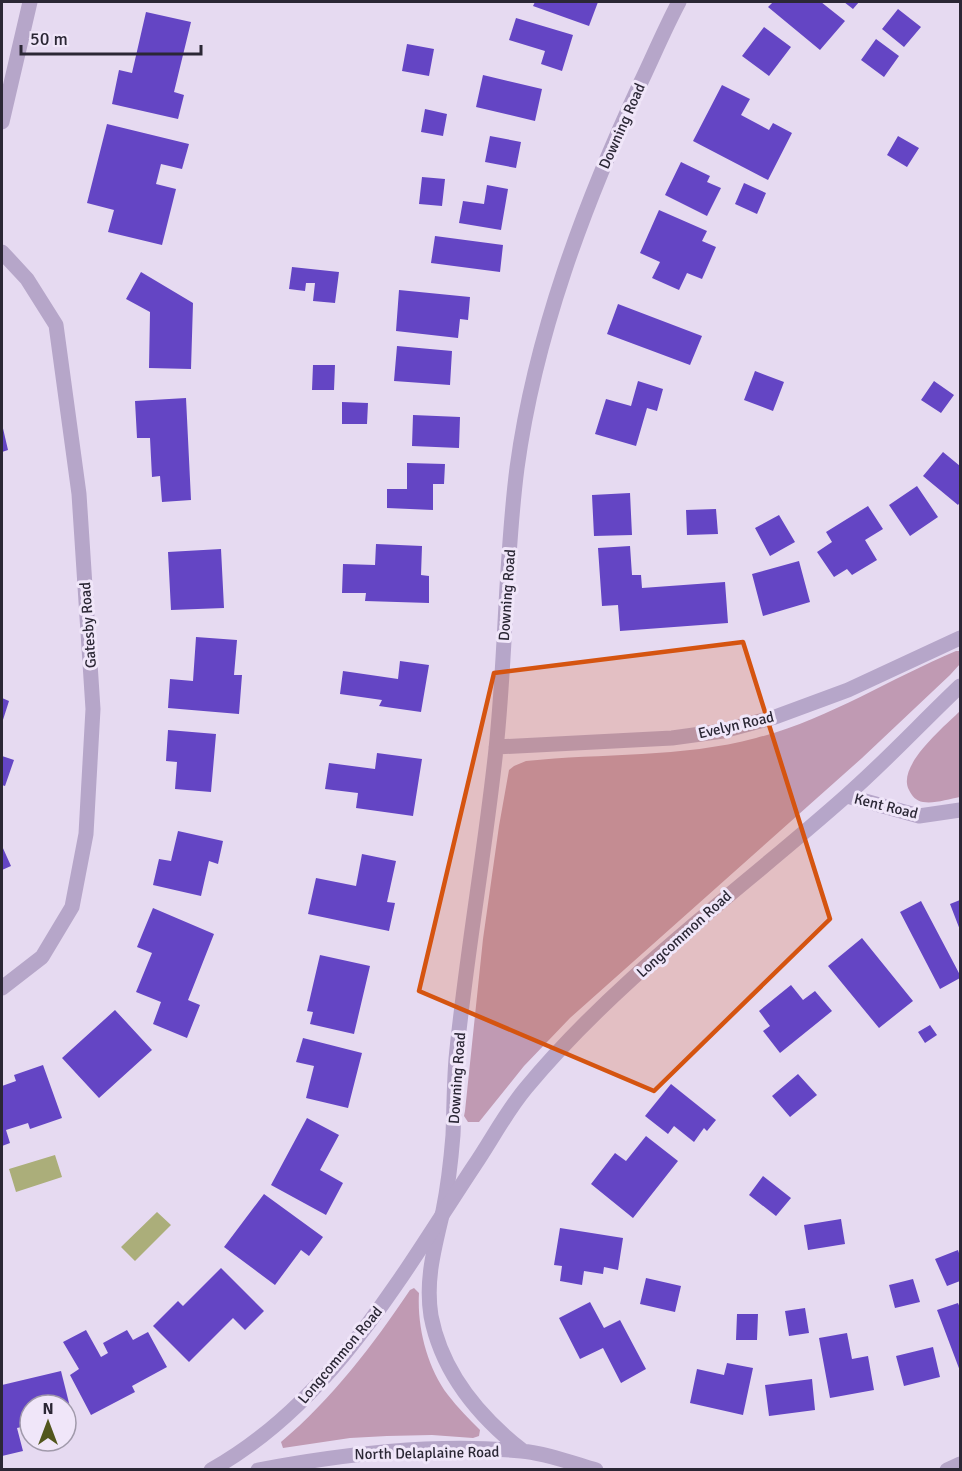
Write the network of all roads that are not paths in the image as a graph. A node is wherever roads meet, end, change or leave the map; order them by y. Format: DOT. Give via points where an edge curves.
graph roads {
  1 [pos="30,2"];
  2 [pos="679,2"];
  3 [pos="2,122"];
  4 [pos="2,252"];
  5 [pos="960,638"];
  6 [pos="960,686"];
  7 [pos="496,747"];
  8 [pos="847,796"];
  9 [pos="960,810"];
  10 [pos="2,988"];
  11 [pos="442,1214"];
  12 [pos="523,1451"];
  13 [pos="960,1464"];
  14 [pos="210,1470"];
  15 [pos="258,1470"];
  16 [pos="596,1470"];
  17 [pos="947,1470"];
  1 -- 3 [label="street"];
  2 -- 7 [label="street, Downing Road" via="612,145 580,227 531,391 517,468"];
  4 -- 10 [label="street, Gatesby Road" via="27,279 56,325 79,494 93,709 86,834 72,907 42,957"];
  5 -- 7 [label="street, Evelyn Road" via="848,690 723,731 672,738"];
  6 -- 8 [label="street, Longcommon Road"];
  7 -- 11 [label="street, Downing Road" via="456,1056 453,1134"];
  8 -- 9 [label="street, Kent Road" via="919,816"];
  8 -- 11 [label="street, Longcommon Road" via="711,909 593,1015 525,1090"];
  11 -- 12 [label="street, Longcommon Road" via="429,1287 436,1339 457,1384 501,1434"];
  11 -- 14 [label="street, Longcommon Road" via="371,1322 298,1405 269,1432"];
  12 -- 15 [label="street, North Delaplaine Road" via="382,1452"];
  12 -- 16 [label="street, North Delaplaine Road"];
  13 -- 17 [label="street"];
}
